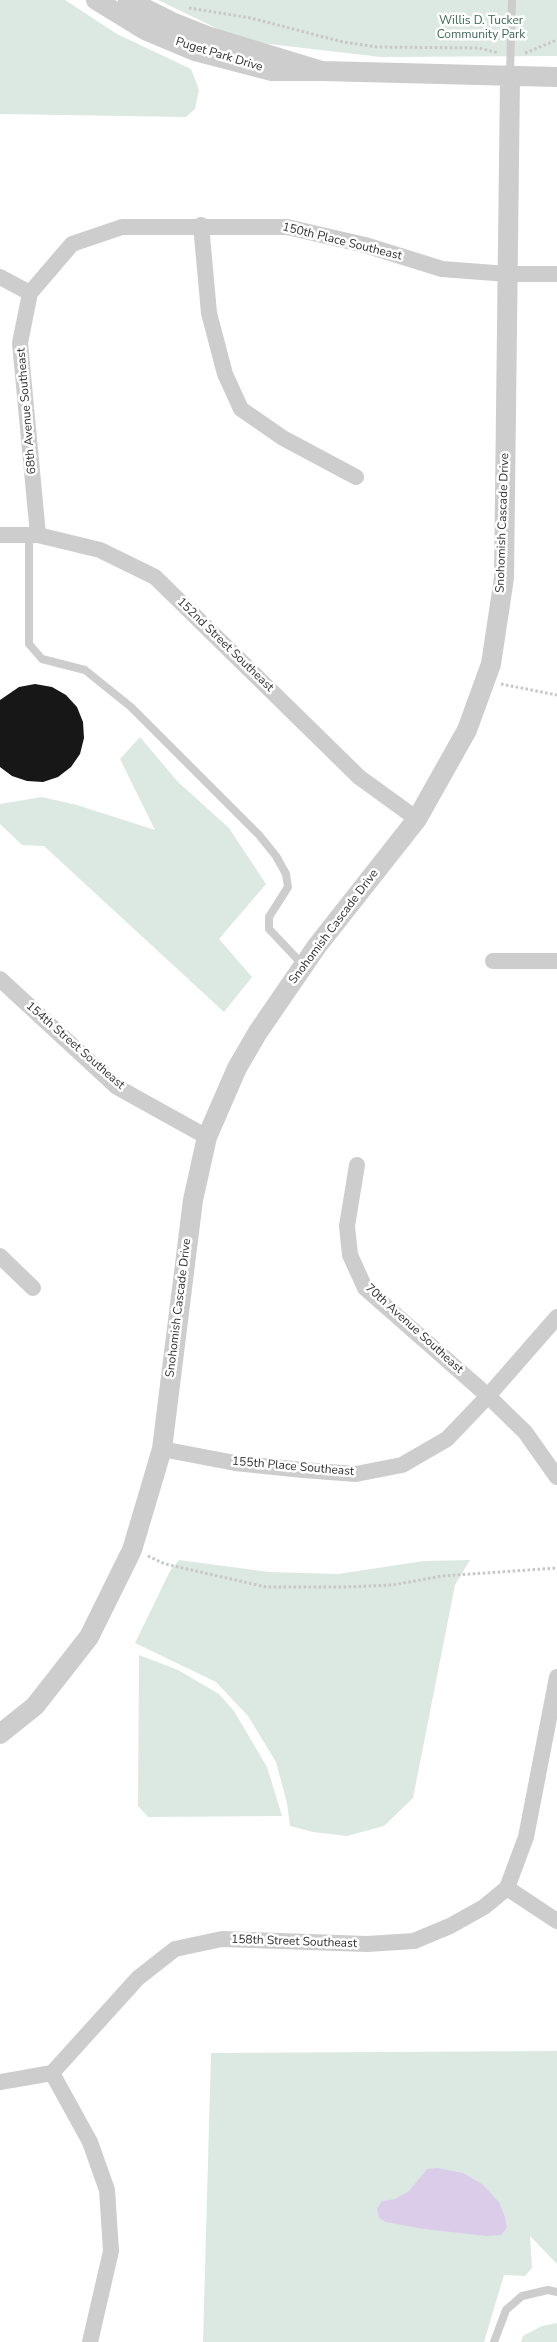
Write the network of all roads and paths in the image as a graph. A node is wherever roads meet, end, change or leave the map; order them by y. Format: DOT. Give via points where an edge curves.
graph roads {
  1 [pos="96,0"];
  2 [pos="128,0"];
  3 [pos="512,0"];
  4 [pos="184,7"];
  5 [pos="557,40"];
  6 [pos="499,53"];
  7 [pos="525,53"];
  8 [pos="322,70"];
  9 [pos="510,77"];
  10 [pos="557,78"];
  11 [pos="201,225"];
  12 [pos="508,274"];
  13 [pos="557,274"];
  14 [pos="0,277"];
  15 [pos="30,293"];
  16 [pos="356,477"];
  17 [pos="0,534"];
  18 [pos="34,535"];
  19 [pos="484,681"];
  20 [pos="557,695"];
  21 [pos="417,820"];
  22 [pos="493,961"];
  23 [pos="557,961"];
  24 [pos="304,966"];
  25 [pos="0,979"];
  26 [pos="206,1136"];
  27 [pos="357,1165"];
  28 [pos="0,1256"];
  29 [pos="33,1288"];
  30 [pos="557,1317"];
  31 [pos="488,1396"];
  32 [pos="162,1449"];
  33 [pos="557,1476"];
  34 [pos="132,1550"];
  35 [pos="557,1568"];
  36 [pos="557,1677"];
  37 [pos="0,1734"];
  38 [pos="506,1888"];
  39 [pos="557,1921"];
  40 [pos="52,2073"];
  41 [pos="0,2082"];
  42 [pos="557,2292"];
  43 [pos="90,2342"];
  44 [pos="494,2342"];
  1 -- 8 [label="street, Puget Park Drive" via="145,30 195,51 272,71"];
  2 -- 8 [label="street, Puget Park Drive" via="207,36"];
  3 -- 9 [label="lane"];
  4 -- 6 [label="path" via="251,18 360,45 479,48"];
  5 -- 7 [label="path"];
  8 -- 9 [label="street, Puget Park Drive"];
  9 -- 10 [label="street, Puget Park Drive"];
  9 -- 12 [label="street, Snohomish Cascade Drive"];
  11 -- 12 [label="street, 150th Place Southeast" via="287,227 365,245 442,268"];
  11 -- 15 [label="street, 150th Place Southeast" via="122,227 72,244"];
  11 -- 16 [label="street" via="208,313 225,374 241,409 283,438"];
  12 -- 13 [label="street, 150th Place Southeast"];
  12 -- 19 [label="street, Snohomish Cascade Drive" via="504,578 490,664"];
  14 -- 15 [label="street"];
  15 -- 18 [label="street, 68th Avenue Southeast" via="20,343"];
  17 -- 18 [label="street, 152nd Street Southeast"];
  18 -- 21 [label="street, 152nd Street Southeast" via="100,550 155,577 360,777"];
  18 -- 24 [label="lane" via="29,644 42,659 85,670 131,707 259,835 276,856 286,874 288,887 269,918 269,929"];
  19 -- 20 [label="path"];
  19 -- 21 [label="street, Snohomish Cascade Drive" via="467,730"];
  21 -- 24 [label="street, Snohomish Cascade Drive"];
  22 -- 23 [label="street"];
  24 -- 26 [label="street, Snohomish Cascade Drive" via="237,1068"];
  25 -- 26 [label="street, 154th Street Southeast" via="117,1087"];
  26 -- 32 [label="street, Snohomish Cascade Drive" via="193,1200"];
  27 -- 31 [label="street, 70th Avenue Southeast" via="347,1226 350,1254 365,1288"];
  28 -- 29 [label="street"];
  30 -- 31 [label="street, 155th Place Southeast"];
  31 -- 32 [label="street, 155th Place Southeast" via="447,1440 402,1465 356,1474 235,1463"];
  31 -- 33 [label="street, 70th Avenue Southeast" via="525,1432"];
  32 -- 34 [label="street, Snohomish Cascade Drive"];
  34 -- 35 [label="path" via="165,1564 266,1588 393,1585 442,1576"];
  34 -- 37 [label="street, Snohomish Cascade Drive" via="89,1637 35,1706"];
  36 -- 38 [label="street" via="526,1837"];
  38 -- 39 [label="street"];
  38 -- 40 [label="street, 158th Street Southeast" via="484,1907 414,1942 367,1944 222,1939 175,1949 138,1978"];
  40 -- 41 [label="street"];
  40 -- 43 [label="street" via="90,2142 107,2190 111,2252"];
  42 -- 44 [label="lane" via="548,2290 522,2296 506,2310"];
}
